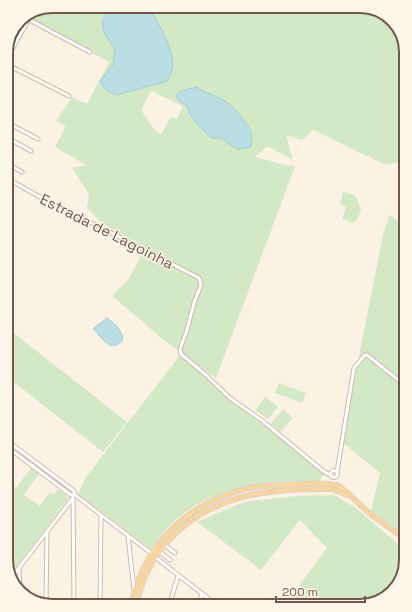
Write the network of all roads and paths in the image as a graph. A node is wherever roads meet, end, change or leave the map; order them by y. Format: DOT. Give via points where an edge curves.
graph roads {
  1 [pos="30,20"];
  2 [pos="27,22"];
  3 [pos="13,47"];
  4 [pos="90,52"];
  5 [pos="13,68"];
  6 [pos="69,96"];
  7 [pos="13,126"];
  8 [pos="38,139"];
  9 [pos="13,141"];
  10 [pos="31,151"];
  11 [pos="13,166"];
  12 [pos="22,172"];
  13 [pos="13,182"];
  14 [pos="399,380"];
  15 [pos="13,445"];
  16 [pos="13,451"];
  17 [pos="337,473"];
  18 [pos="331,476"];
  19 [pos="334,486"];
  20 [pos="74,497"];
  21 [pos="101,515"];
  22 [pos="171,530"];
  23 [pos="48,531"];
  24 [pos="175,534"];
  25 [pos="399,534"];
  26 [pos="128,536"];
  27 [pos="164,545"];
  28 [pos="160,552"];
  29 [pos="151,553"];
  30 [pos="175,553"];
  31 [pos="156,557"];
  32 [pos="170,560"];
  33 [pos="19,567"];
  34 [pos="15,572"];
  35 [pos="178,576"];
  36 [pos="20,582"];
  37 [pos="134,590"];
  38 [pos="202,594"];
  39 [pos="46,598"];
  40 [pos="74,599"];
  41 [pos="100,599"];
  42 [pos="132,599"];
  43 [pos="138,599"];
  44 [pos="171,599"];
  45 [pos="200,599"];
  46 [pos="209,599"];
  1 -- 4 [label="street"];
  2 -- 3 [label="street"];
  5 -- 6 [label="street"];
  7 -- 8 [label="street"];
  9 -- 10 [label="street"];
  11 -- 12 [label="street"];
  13 -- 18 [label="street, Estrada de Lagoinha" via="67,212 96,224 198,277 201,282 200,288 180,349 181,354 230,398"];
  14 -- 17 [label="street" via="367,355 354,368"];
  15 -- 20 [label="street" via="74,492"];
  16 -- 20 [label="street"];
  17 -- 18 [label="street" via="335,477"];
  17 -- 18 [label="street" via="333,470 330,472"];
  17 -- 19 [label="street"];
  18 -- 19 [label="street"];
  19 -- 22 [label="main road" via="314,483 246,489 216,499"];
  19 -- 24 [label="main road" via="236,498 198,515"];
  19 -- 25 [label="main road" via="353,497 368,512"];
  20 -- 21 [label="street"];
  20 -- 23 [label="street"];
  20 -- 40 [label="street"];
  21 -- 26 [label="street"];
  21 -- 41 [label="street"];
  22 -- 24 [label="main road"];
  22 -- 29 [label="main road"];
  23 -- 33 [label="street"];
  23 -- 39 [label="street"];
  24 -- 27 [label="main road"];
  26 -- 29 [label="street"];
  26 -- 37 [label="street"];
  27 -- 28 [label="main road"];
  27 -- 30 [label="street"];
  28 -- 31 [label="main road"];
  28 -- 32 [label="street"];
  29 -- 37 [label="main road"];
  31 -- 35 [label="street"];
  31 -- 43 [label="main road" via="145,576"];
  33 -- 34 [label="street"];
  33 -- 36 [label="street"];
  35 -- 38 [label="street"];
  35 -- 44 [label="street"];
  37 -- 42 [label="main road"];
  38 -- 45 [label="street"];
  38 -- 46 [label="street"];
}
